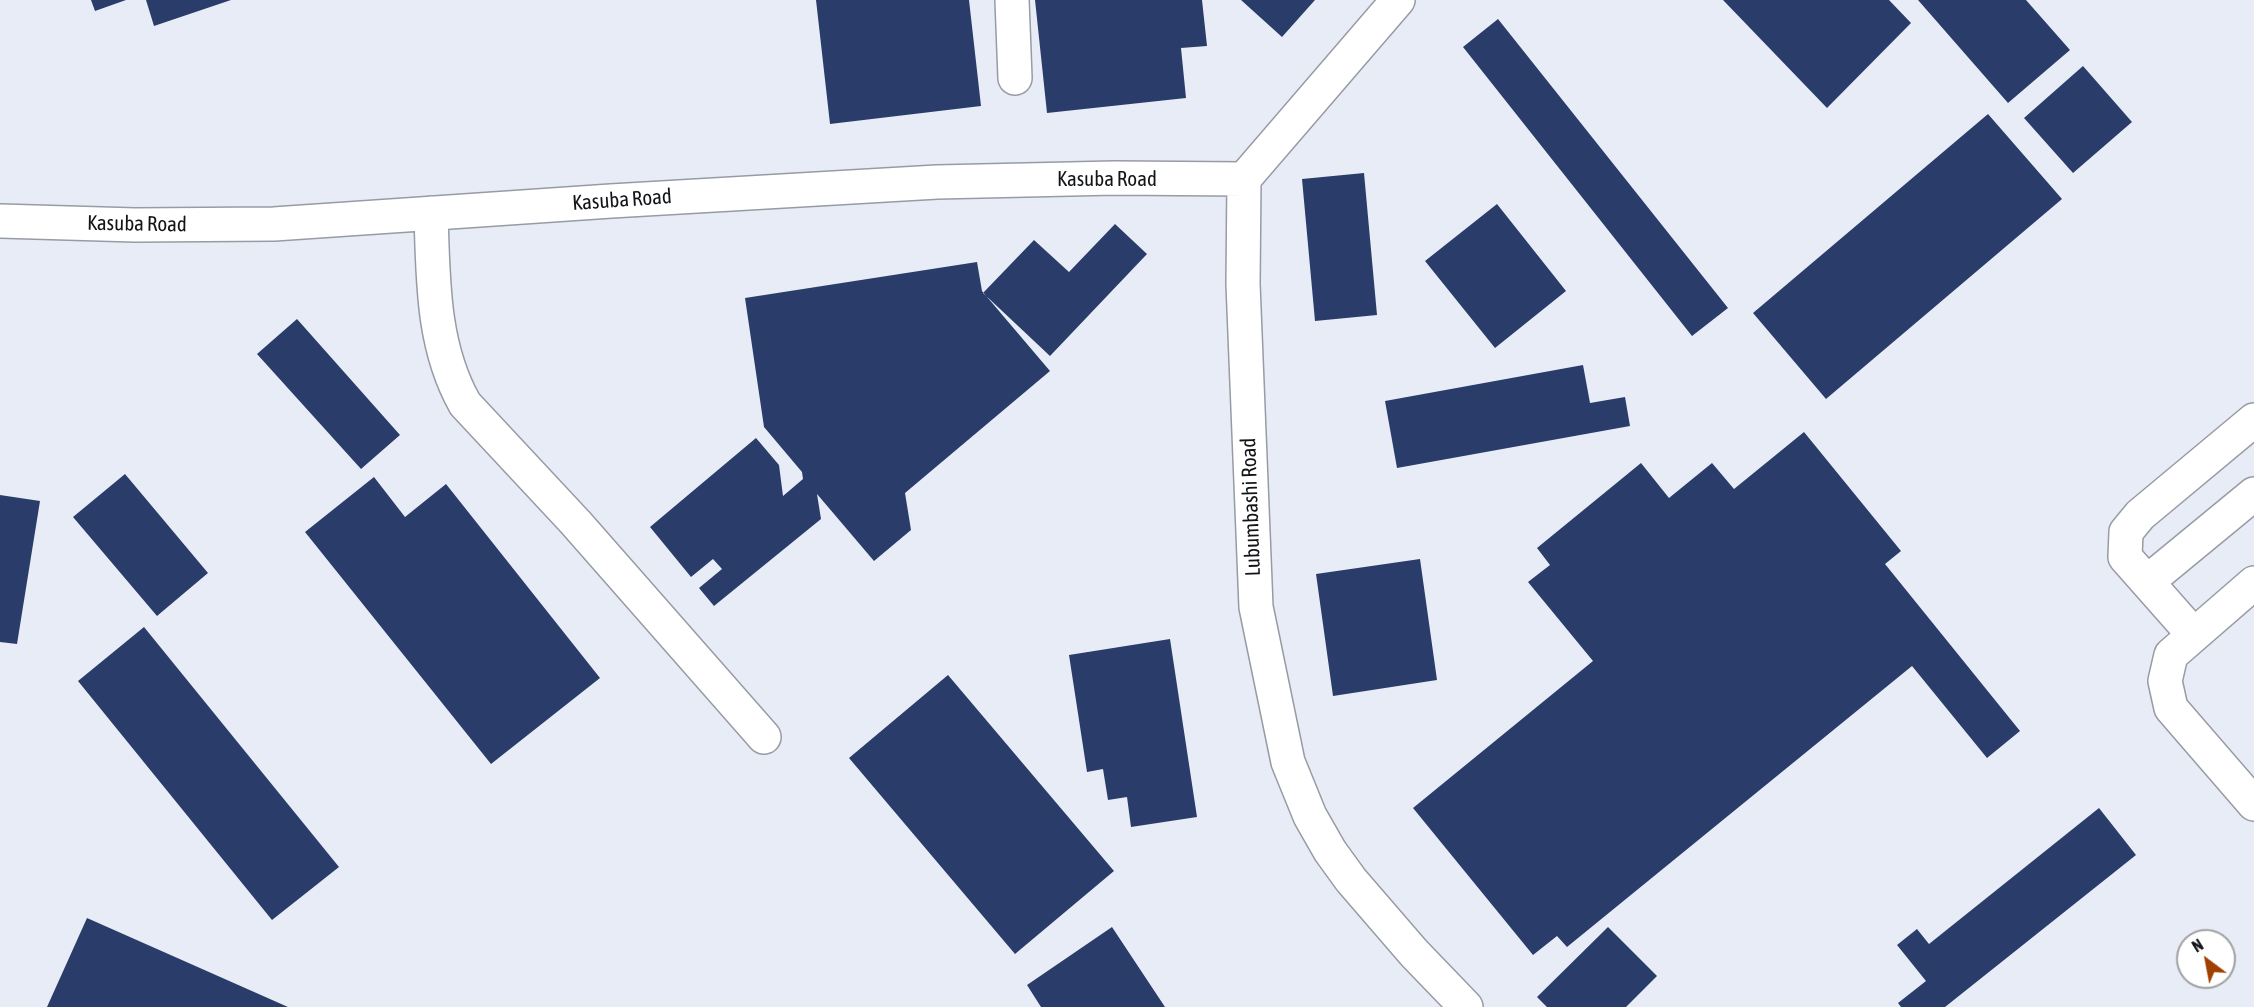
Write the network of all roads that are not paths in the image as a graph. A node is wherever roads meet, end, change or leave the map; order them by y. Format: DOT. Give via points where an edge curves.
graph roads {
  1 [pos="1012,0"];
  2 [pos="1398,0"];
  3 [pos="1016,78"];
  4 [pos="1244,179"];
  5 [pos="431,213"];
  6 [pos="0,221"];
  7 [pos="2254,420"];
  8 [pos="2254,494"];
  9 [pos="2147,582"];
  10 [pos="2254,583"];
  11 [pos="2193,634"];
  12 [pos="764,737"];
  13 [pos="2254,804"];
  14 [pos="1466,1007"];
  1 -- 3 [label="street"];
  2 -- 4 [label="street"];
  4 -- 5 [label="street, Kasuba Road" via="936,182"];
  4 -- 14 [label="street, Lubumbashi Road" via="1244,296 1256,607 1288,762 1310,816 1351,880"];
  5 -- 6 [label="street, Kasuba Road" via="274,224"];
  5 -- 12 [label="street" via="434,293 443,351 465,404 576,523"];
  7 -- 9 [label="street" via="2140,515 2126,532 2125,557"];
  8 -- 9 [label="street"];
  9 -- 11 [label="street"];
  10 -- 11 [label="street"];
  11 -- 13 [label="street" via="2171,655 2165,681 2171,708"];
}
